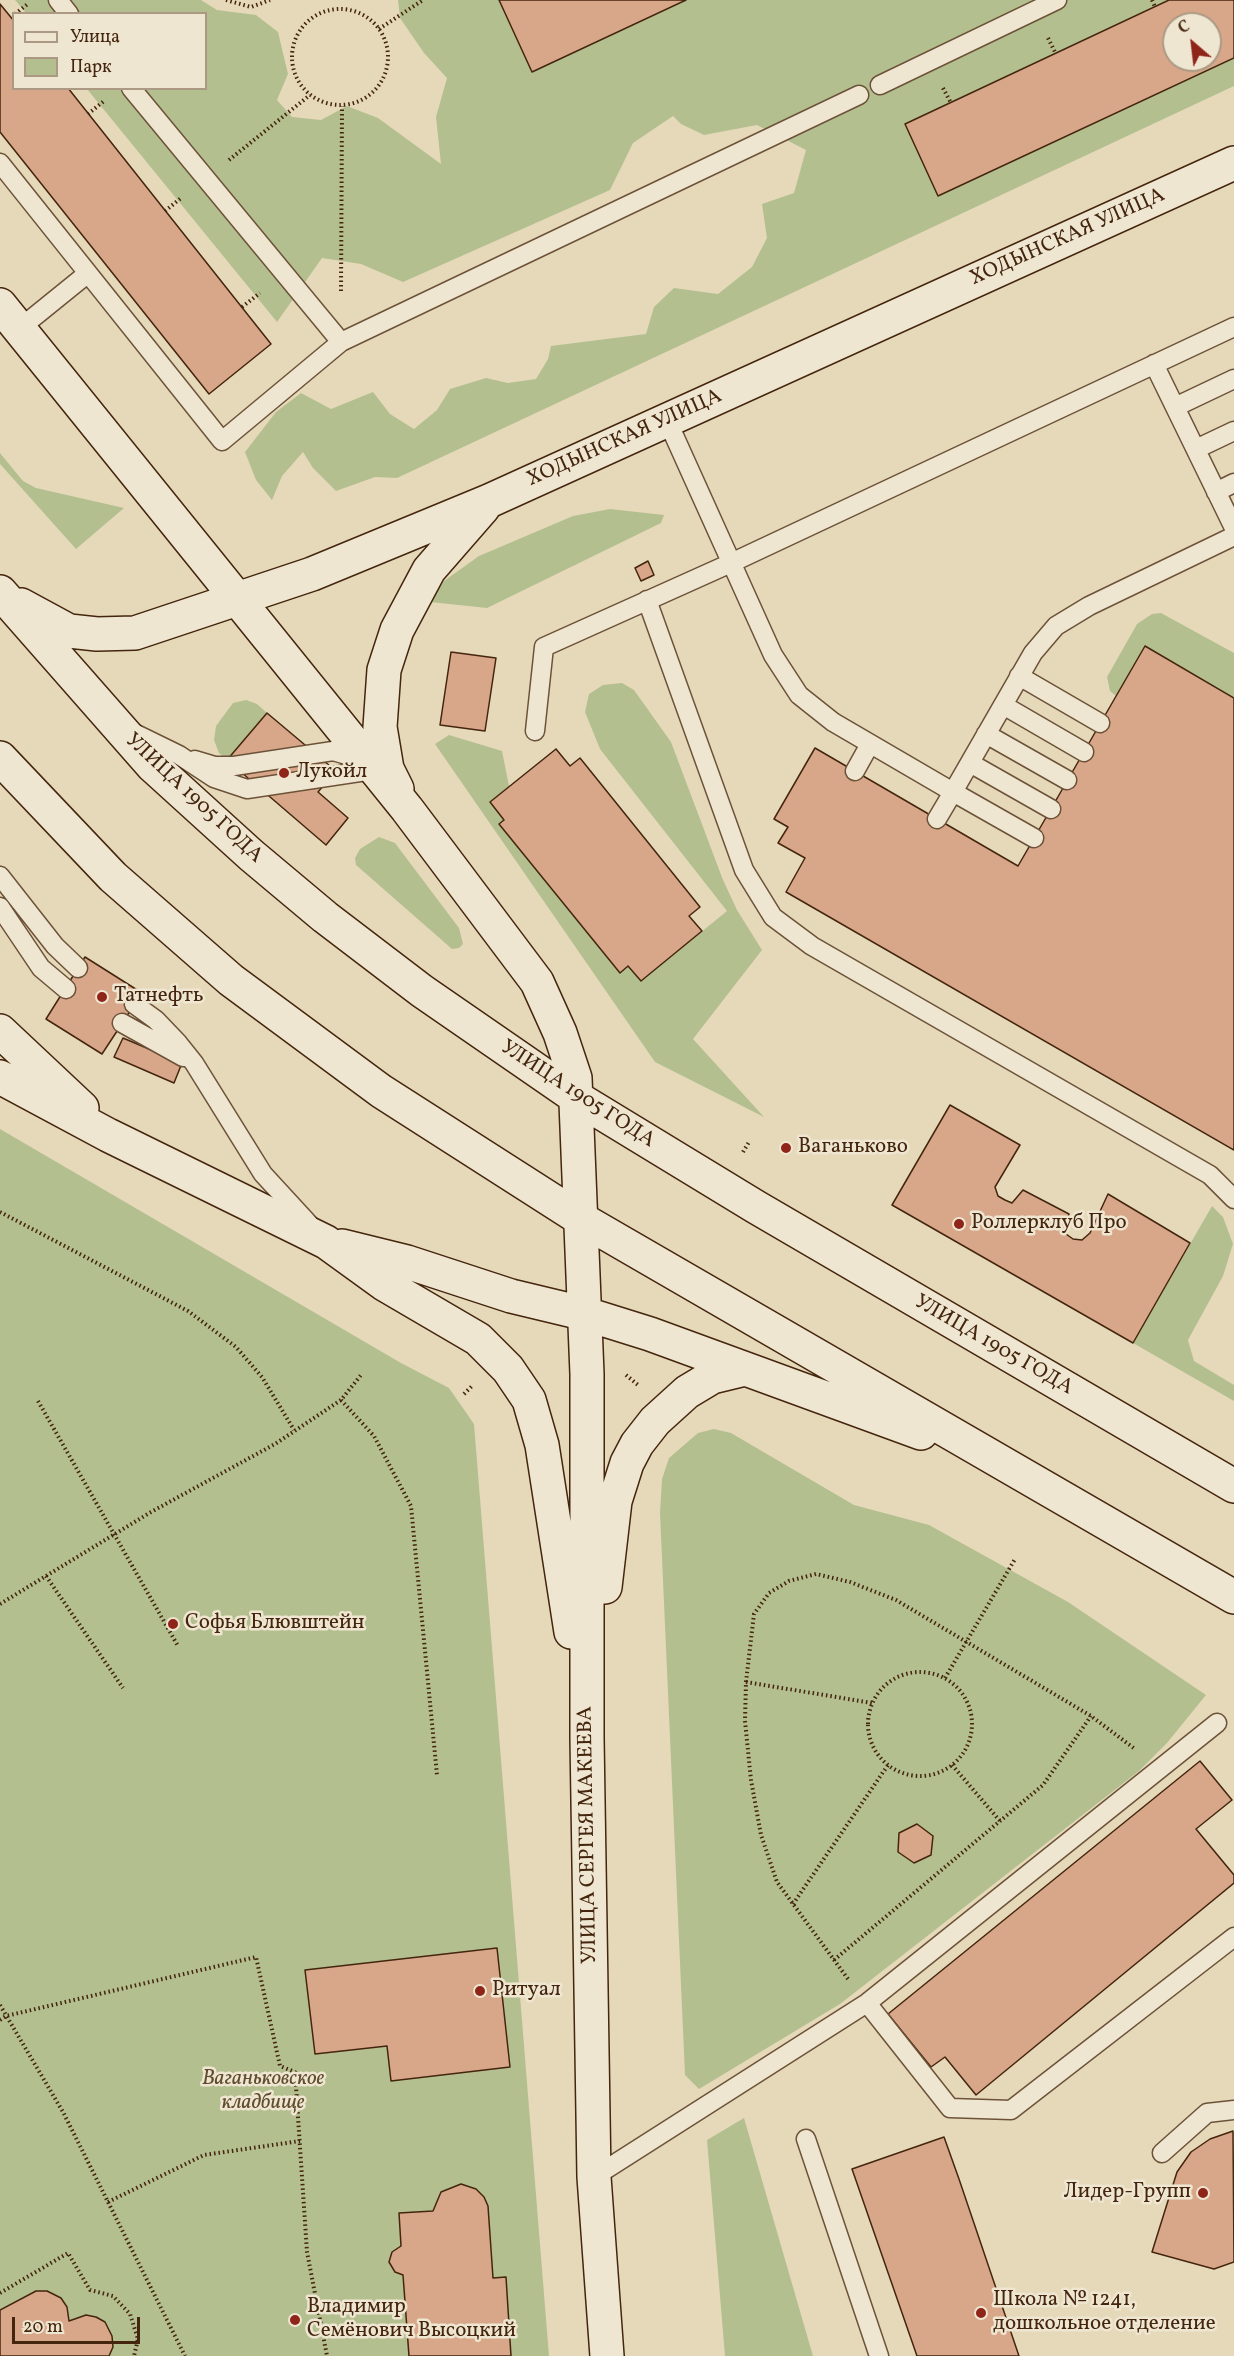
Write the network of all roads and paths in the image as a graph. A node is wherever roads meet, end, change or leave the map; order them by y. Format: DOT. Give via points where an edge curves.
graph roads {
  1 [pos="32,0"];
  2 [pos="58,0"];
  3 [pos="226,0"];
  4 [pos="270,0"];
  5 [pos="423,0"];
  6 [pos="1057,0"];
  7 [pos="1152,0"];
  8 [pos="1155,7"];
  9 [pos="17,12"];
  10 [pos="67,12"];
  11 [pos="379,29"];
  12 [pos="880,85"];
  13 [pos="133,90"];
  14 [pos="310,95"];
  15 [pos="860,95"];
  16 [pos="342,106"];
  17 [pos="0,163"];
  18 [pos="1234,163"];
  19 [pos="205,178"];
  20 [pos="165,211"];
  21 [pos="87,274"];
  22 [pos="10,317"];
  23 [pos="1234,327"];
  24 [pos="341,342"];
  25 [pos="1154,364"];
  26 [pos="1234,379"];
  27 [pos="1175,406"];
  28 [pos="667,420"];
  29 [pos="1234,431"];
  30 [pos="1196,449"];
  31 [pos="1234,483"];
  32 [pos="1216,492"];
  33 [pos="489,501"];
  34 [pos="1234,528"];
  35 [pos="1234,536"];
  36 [pos="731,562"];
  37 [pos="2,594"];
  38 [pos="236,598"];
  39 [pos="647,600"];
  40 [pos="1019,676"];
  41 [pos="1003,705"];
  42 [pos="111,721"];
  43 [pos="1100,723"];
  44 [pos="535,731"];
  45 [pos="986,734"];
  46 [pos="870,744"];
  47 [pos="1084,752"];
  48 [pos="179,755"];
  49 [pos="0,758"];
  50 [pos="969,763"];
  51 [pos="374,770"];
  52 [pos="855,771"];
  53 [pos="1067,780"];
  54 [pos="953,792"];
  55 [pos="407,809"];
  56 [pos="1050,809"];
  57 [pos="937,819"];
  58 [pos="1034,838"];
  59 [pos="0,876"];
  60 [pos="0,906"];
  61 [pos="78,968"];
  62 [pos="66,988"];
  63 [pos="134,1004"];
  64 [pos="122,1023"];
  65 [pos="0,1031"];
  66 [pos="194,1063"];
  67 [pos="0,1077"];
  68 [pos="577,1098"];
  69 [pos="108,1135"];
  70 [pos="749,1142"];
  71 [pos="743,1152"];
  72 [pos="1234,1199"];
  73 [pos="0,1212"];
  74 [pos="582,1219"];
  75 [pos="326,1242"];
  76 [pos="586,1314"];
  77 [pos="745,1369"];
  78 [pos="361,1376"];
  79 [pos="341,1400"];
  80 [pos="38,1401"];
  81 [pos="294,1430"];
  82 [pos="1020,1471"];
  83 [pos="1234,1486"];
  84 [pos="114,1535"];
  85 [pos="1015,1559"];
  86 [pos="46,1576"];
  87 [pos="1234,1597"];
  88 [pos="0,1604"];
  89 [pos="969,1642"];
  90 [pos="178,1646"];
  91 [pos="945,1678"];
  92 [pos="746,1682"];
  93 [pos="123,1688"];
  94 [pos="872,1703"];
  95 [pos="1091,1716"];
  96 [pos="1216,1723"];
  97 [pos="587,1738"];
  98 [pos="888,1765"];
  99 [pos="952,1766"];
  100 [pos="1160,1768"];
  101 [pos="437,1775"];
  102 [pos="1000,1821"];
  103 [pos="793,1904"];
  104 [pos="1234,1937"];
  105 [pos="834,1959"];
  106 [pos="867,2003"];
  107 [pos="0,2005"];
  108 [pos="6,2016"];
  109 [pos="0,2020"];
  110 [pos="1234,2110"];
  111 [pos="806,2139"];
  112 [pos="300,2141"];
  113 [pos="1162,2153"];
  114 [pos="594,2177"];
  115 [pos="108,2202"];
  116 [pos="0,2293"];
  117 [pos="134,2356"];
  118 [pos="185,2356"];
  119 [pos="327,2356"];
  120 [pos="607,2356"];
  121 [pos="879,2356"];
  1 -- 9 [label="path"];
  2 -- 10 [label="lane"];
  3 -- 4 [label="path" via="251,7"];
  5 -- 11 [label="path"];
  6 -- 12 [label="lane"];
  7 -- 8 [label="path"];
  11 -- 14 [label="path" via="360,13 335,9 319,13 302,26 291,57 298,83"];
  11 -- 16 [label="path" via="387,44 386,74 364,99"];
  13 -- 19 [label="lane"];
  14 -- 16 [label="path" via="325,104"];
  14 -- 19 [label="path"];
  15 -- 24 [label="lane"];
  16 -- 24 [label="path"];
  17 -- 21 [label="lane"];
  18 -- 28 [label="main road, ХОДЫНСКАЯ УЛИЦА"];
  19 -- 20 [label="path"];
  19 -- 24 [label="lane"];
  21 -- 22 [label="lane"];
  21 -- 24 [label="lane" via="222,441"];
  22 -- 38 [label="main road"];
  23 -- 25 [label="lane"];
  25 -- 27 [label="lane"];
  25 -- 36 [label="lane"];
  26 -- 27 [label="lane"];
  27 -- 30 [label="lane"];
  28 -- 33 [label="main road, ХОДЫНСКАЯ УЛИЦА"];
  28 -- 36 [label="lane"];
  29 -- 30 [label="lane"];
  30 -- 32 [label="lane"];
  31 -- 32 [label="lane"];
  32 -- 34 [label="lane"];
  33 -- 38 [label="main road, ХОДЫНСКАЯ УЛИЦА" via="312,574"];
  33 -- 55 [label="main road" via="429,570 397,630 384,670 380,727 387,769"];
  35 -- 40 [label="lane" via="1056,626"];
  36 -- 39 [label="lane"];
  36 -- 46 [label="lane" via="773,655 799,695 832,722"];
  37 -- 38 [label="main road, ХОДЫНСКАЯ УЛИЦА" via="69,631 98,634 135,633"];
  37 -- 42 [label="main road, УЛИЦА 1905 ГОДА"];
  38 -- 51 [label="main road"];
  39 -- 44 [label="lane" via="544,647"];
  39 -- 72 [label="lane" via="744,870 773,918 812,946 1210,1175"];
  40 -- 41 [label="lane"];
  40 -- 43 [label="lane"];
  41 -- 45 [label="lane"];
  41 -- 47 [label="lane"];
  42 -- 48 [label="lane"];
  42 -- 68 [label="main road, УЛИЦА 1905 ГОДА" via="153,766 325,917 422,991"];
  45 -- 50 [label="lane"];
  45 -- 53 [label="lane"];
  46 -- 52 [label="lane"];
  46 -- 54 [label="lane"];
  48 -- 51 [label="lane" via="215,766 234,766 333,751 354,757"];
  48 -- 51 [label="lane" via="214,778 247,789"];
  49 -- 74 [label="main road" via="113,877 231,980 381,1091"];
  50 -- 54 [label="lane"];
  50 -- 56 [label="lane"];
  51 -- 55 [label="main road"];
  54 -- 57 [label="lane"];
  54 -- 58 [label="lane"];
  55 -- 68 [label="main road, УЛИЦА СЕРГЕЯ МАКЕЕВА" via="537,982 560,1033"];
  59 -- 61 [label="lane"];
  60 -- 62 [label="lane" via="41,968"];
  63 -- 66 [label="lane" via="156,1020"];
  64 -- 66 [label="lane"];
  65 -- 69 [label="main road"];
  66 -- 75 [label="lane" via="263,1174"];
  67 -- 69 [label="main road"];
  68 -- 74 [label="main road, УЛИЦА СЕРГЕЯ МАКЕЕВА"];
  68 -- 83 [label="main road, УЛИЦА 1905 ГОДА"];
  69 -- 75 [label="main road"];
  70 -- 71 [label="path"];
  73 -- 81 [label="path" via="188,1311 236,1347 262,1377"];
  74 -- 76 [label="main road, УЛИЦА СЕРГЕЯ МАКЕЕВА"];
  74 -- 82 [label="main road"];
  75 -- 76 [label="main road"];
  75 -- 97 [label="main road" via="384,1284 478,1339 508,1369 529,1400 542,1445"];
  76 -- 77 [label="main road"];
  76 -- 97 [label="main road, УЛИЦА СЕРГЕЯ МАКЕЕВА"];
  77 -- 82 [label="main road"];
  77 -- 97 [label="main road" via="712,1377 687,1392 655,1421 627,1463 615,1501"];
  78 -- 79 [label="path"];
  79 -- 81 [label="path"];
  79 -- 101 [label="path" via="374,1437 411,1506"];
  80 -- 84 [label="path"];
  81 -- 84 [label="path"];
  82 -- 87 [label="main road"];
  84 -- 86 [label="path"];
  84 -- 90 [label="path"];
  85 -- 89 [label="path"];
  86 -- 88 [label="path"];
  86 -- 93 [label="path"];
  89 -- 91 [label="path"];
  89 -- 92 [label="path" via="896,1600 816,1574 789,1581 769,1593 754,1614"];
  89 -- 95 [label="path"];
  91 -- 94 [label="path" via="929,1672 904,1675 882,1689"];
  91 -- 99 [label="path" via="959,1689 972,1720 971,1737"];
  92 -- 94 [label="path"];
  92 -- 103 [label="path" via="745,1721 761,1835 777,1882"];
  94 -- 98 [label="path" via="869,1737 876,1753"];
  95 -- 100 [label="path"];
  95 -- 102 [label="path" via="1043,1785"];
  96 -- 100 [label="lane"];
  97 -- 114 [label="main road, УЛИЦА СЕРГЕЯ МАКЕЕВА"];
  98 -- 99 [label="path" via="920,1776"];
  98 -- 103 [label="path"];
  99 -- 102 [label="path"];
  100 -- 106 [label="lane"];
  102 -- 105 [label="path"];
  103 -- 105 [label="path"];
  104 -- 106 [label="lane" via="1011,2110 950,2109"];
  105 -- 106 [label="path"];
  106 -- 114 [label="lane"];
  107 -- 108 [label="path"];
  108 -- 109 [label="path"];
  108 -- 112 [label="path" via="256,1957 280,2066 295,2072"];
  108 -- 115 [label="path" via="63,2112"];
  110 -- 113 [label="lane" via="1207,2114"];
  111 -- 121 [label="lane"];
  112 -- 115 [label="path" via="204,2155"];
  112 -- 119 [label="path" via="306,2252"];
  114 -- 120 [label="main road, УЛИЦА СЕРГЕЯ МАКЕЕВА"];
  115 -- 118 [label="path"];
  116 -- 117 [label="path" via="68,2253 90,2290 113,2296 130,2313 138,2339"];
}
